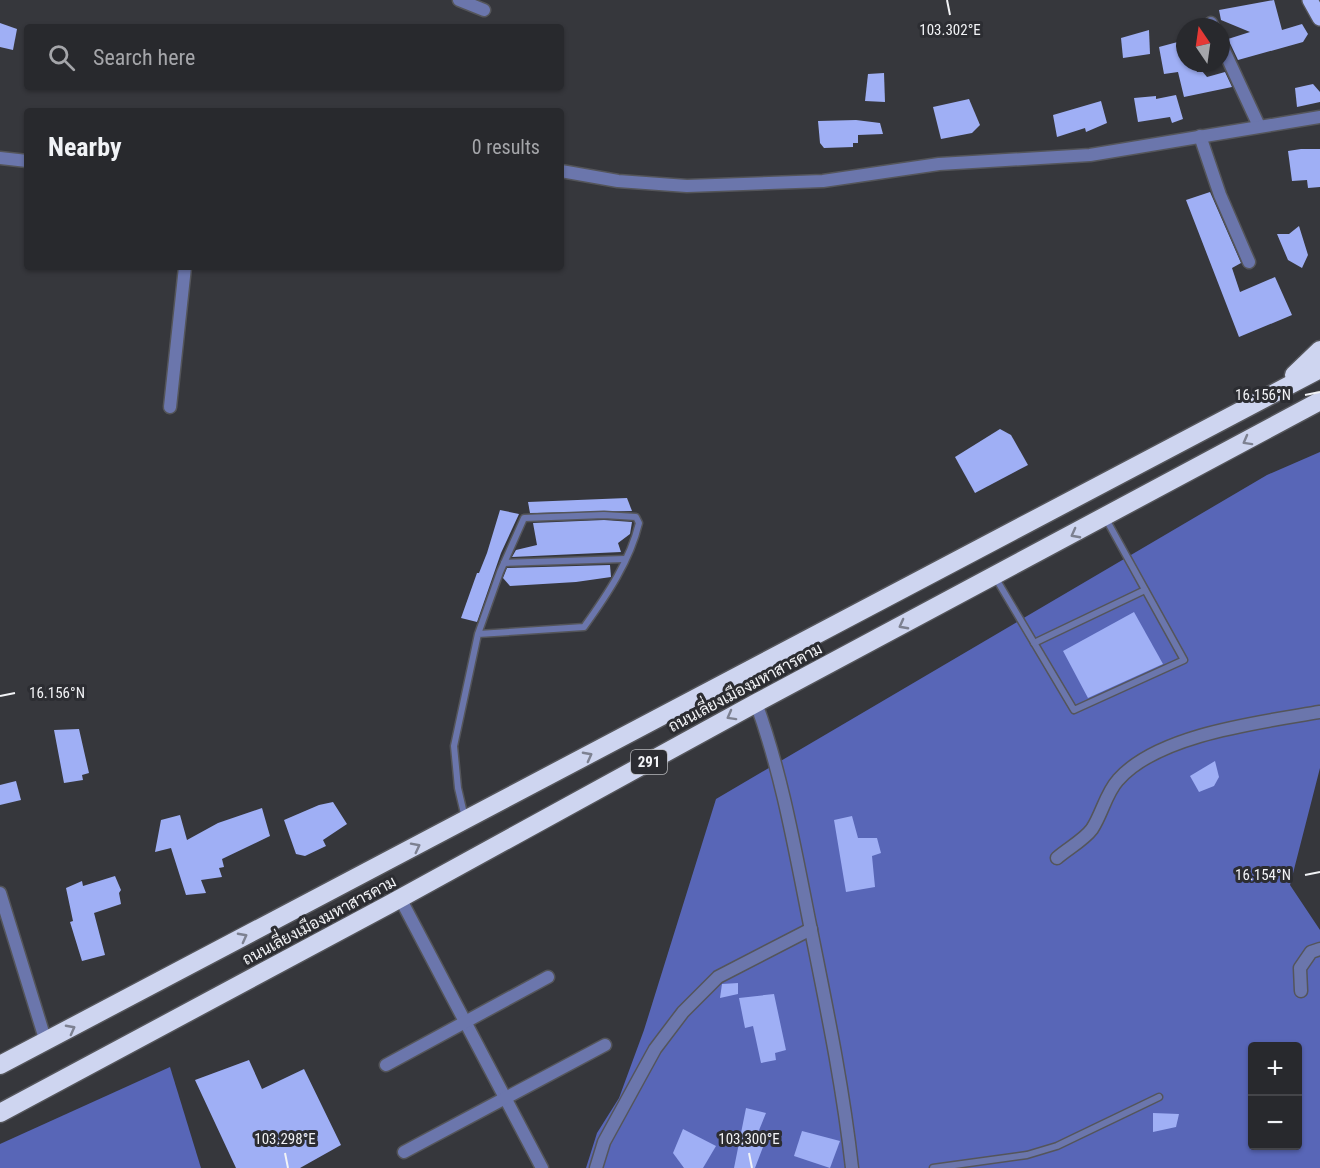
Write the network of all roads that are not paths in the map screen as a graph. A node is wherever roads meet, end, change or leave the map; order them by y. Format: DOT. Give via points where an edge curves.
graph roads {
  1 [pos="459,0"];
  2 [pos="1310,0"];
  3 [pos="484,10"];
  4 [pos="1320,18"];
  5 [pos="1230,63"];
  6 [pos="1320,117"];
  7 [pos="1259,126"];
  8 [pos="1200,136"];
  9 [pos="0,158"];
  10 [pos="24,161"];
  11 [pos="564,172"];
  12 [pos="1249,262"];
  13 [pos="185,270"];
  14 [pos="1320,350"];
  15 [pos="1320,369"];
  16 [pos="1280,389"];
  17 [pos="1320,401"];
  18 [pos="170,407"];
  19 [pos="1320,407"];
  20 [pos="1298,412"];
  21 [pos="1106,518"];
  22 [pos="625,559"];
  23 [pos="504,563"];
  24 [pos="994,576"];
  25 [pos="1145,590"];
  26 [pos="478,634"];
  27 [pos="1034,643"];
  28 [pos="756,703"];
  29 [pos="1320,712"];
  30 [pos="466,822"];
  31 [pos="1057,858"];
  32 [pos="0,893"];
  33 [pos="400,898"];
  34 [pos="811,929"];
  35 [pos="1320,949"];
  36 [pos="548,977"];
  37 [pos="1301,991"];
  38 [pos="465,1022"];
  39 [pos="46,1042"];
  40 [pos="605,1045"];
  41 [pos="0,1065"];
  42 [pos="386,1065"];
  43 [pos="505,1097"];
  44 [pos="1159,1097"];
  45 [pos="0,1113"];
  46 [pos="404,1152"];
  47 [pos="542,1168"];
  48 [pos="596,1168"];
  49 [pos="852,1168"];
  50 [pos="933,1168"];
  1 -- 3 [label="street"];
  2 -- 4 [label="main road"];
  5 -- 7 [label="street"];
  6 -- 7 [label="street"];
  7 -- 8 [label="street"];
  8 -- 11 [label="street" via="1090,154 939,164 823,181 687,186 618,181"];
  8 -- 12 [label="street"];
  9 -- 10 [label="street"];
  13 -- 18 [label="street"];
  14 -- 16 [label="highway"];
  15 -- 16 [label="highway, ถนนเลี่ยงเมืองมหาสารคาม / 291"];
  30 -- 16 [label="highway, ถนนเลี่ยงเมืองมหาสารคาม / 291, one-way"];
  17 -- 20 [label="highway, ถนนเลี่ยงเมืองมหาสารคาม / 291"];
  19 -- 20 [label="highway"];
  20 -- 21 [label="highway, ถนนเลี่ยงเมืองมหาสารคาม / 291, one-way"];
  21 -- 24 [label="highway, ถนนเลี่ยงเมืองมหาสารคาม / 291, one-way"];
  21 -- 25 [label="lane"];
  22 -- 23 [label="lane"];
  22 -- 23 [label="lane" via="639,523 636,517 604,515 524,518"];
  22 -- 26 [label="lane" via="605,598 584,627"];
  23 -- 26 [label="lane"];
  24 -- 27 [label="lane"];
  24 -- 28 [label="highway, ถนนเลี่ยงเมืองมหาสารคาม / 291, one-way"];
  25 -- 27 [label="lane"];
  25 -- 27 [label="lane" via="1184,660 1074,710"];
  26 -- 30 [label="lane" via="454,746"];
  28 -- 33 [label="highway, ถนนเลี่ยงเมืองมหาสารคาม / 291, one-way"];
  28 -- 34 [label="street" via="770,739"];
  29 -- 31 [label="street" via="1247,724 1182,742 1135,764 1117,781 1091,831"];
  39 -- 30 [label="highway, ถนนเลี่ยงเมืองมหาสารคาม / 291, one-way"];
  32 -- 39 [label="street"];
  33 -- 38 [label="street"];
  33 -- 45 [label="highway, ถนนเลี่ยงเมืองมหาสารคาม / 291"];
  34 -- 48 [label="street" via="718,977 683,1012 655,1049 604,1142"];
  34 -- 49 [label="street"];
  35 -- 37 [label="street" via="1311,952 1300,968"];
  36 -- 38 [label="street"];
  38 -- 42 [label="street"];
  38 -- 43 [label="street"];
  39 -- 41 [label="highway, ถนนเลี่ยงเมืองมหาสารคาม / 291"];
  40 -- 43 [label="street"];
  43 -- 46 [label="street"];
  43 -- 47 [label="street"];
  44 -- 50 [label="lane" via="1057,1146 1027,1155"];
}
